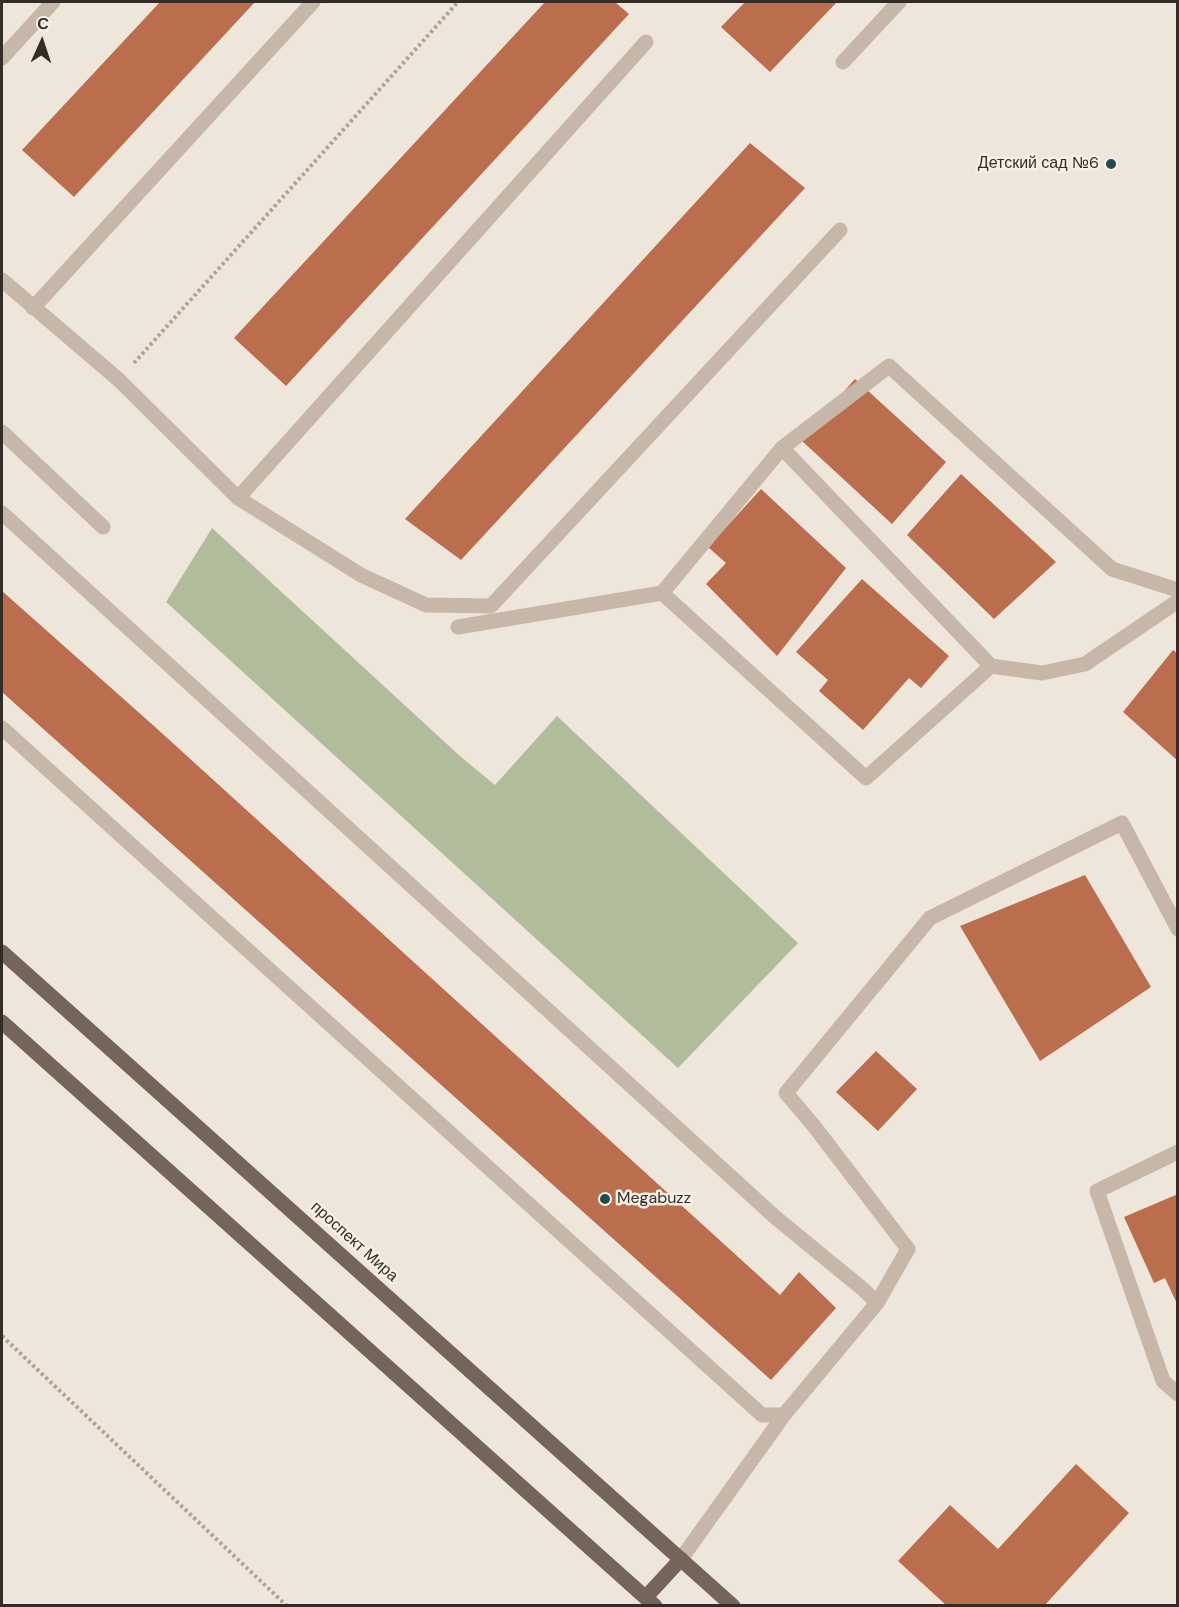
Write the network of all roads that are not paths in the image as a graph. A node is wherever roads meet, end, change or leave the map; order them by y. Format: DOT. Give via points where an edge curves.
graph roads {
  1 [pos="53,2"];
  2 [pos="313,2"];
  3 [pos="899,2"];
  4 [pos="646,42"];
  5 [pos="2,58"];
  6 [pos="843,62"];
  7 [pos="840,230"];
  8 [pos="2,280"];
  9 [pos="33,308"];
  10 [pos="2,432"];
  11 [pos="782,448"];
  12 [pos="238,498"];
  13 [pos="2,513"];
  14 [pos="103,527"];
  15 [pos="1178,590"];
  16 [pos="662,593"];
  17 [pos="1178,601"];
  18 [pos="458,627"];
  19 [pos="990,666"];
  20 [pos="2,728"];
  21 [pos="1178,929"];
  22 [pos="2,952"];
  23 [pos="2,1022"];
  24 [pos="1178,1152"];
  25 [pos="877,1303"];
  26 [pos="1178,1394"];
  27 [pos="784,1415"];
  28 [pos="681,1559"];
  29 [pos="651,1601"];
  30 [pos="733,1605"];
  1 -- 5 [label="lane"];
  2 -- 9 [label="lane"];
  3 -- 6 [label="lane"];
  4 -- 12 [label="lane"];
  7 -- 12 [label="lane" via="491,606 426,606 361,575"];
  8 -- 9 [label="lane"];
  9 -- 12 [label="lane" via="119,380"];
  10 -- 14 [label="lane"];
  11 -- 15 [label="lane" via="889,366 1112,569"];
  11 -- 16 [label="lane"];
  11 -- 19 [label="lane"];
  13 -- 25 [label="lane" via="775,1217"];
  16 -- 18 [label="lane"];
  16 -- 19 [label="lane" via="866,778"];
  17 -- 19 [label="lane" via="1085,664 1042,674"];
  20 -- 27 [label="lane" via="762,1415"];
  21 -- 25 [label="lane" via="1122,823 930,918 786,1094 908,1249"];
  22 -- 28 [label="main road, проспект Мира"];
  23 -- 29 [label="main road"];
  24 -- 26 [label="lane" via="1097,1191 1163,1381"];
  25 -- 27 [label="lane"];
  27 -- 28 [label="lane"];
  28 -- 29 [label="main road"];
  28 -- 30 [label="main road, проспект Мира"];
}
